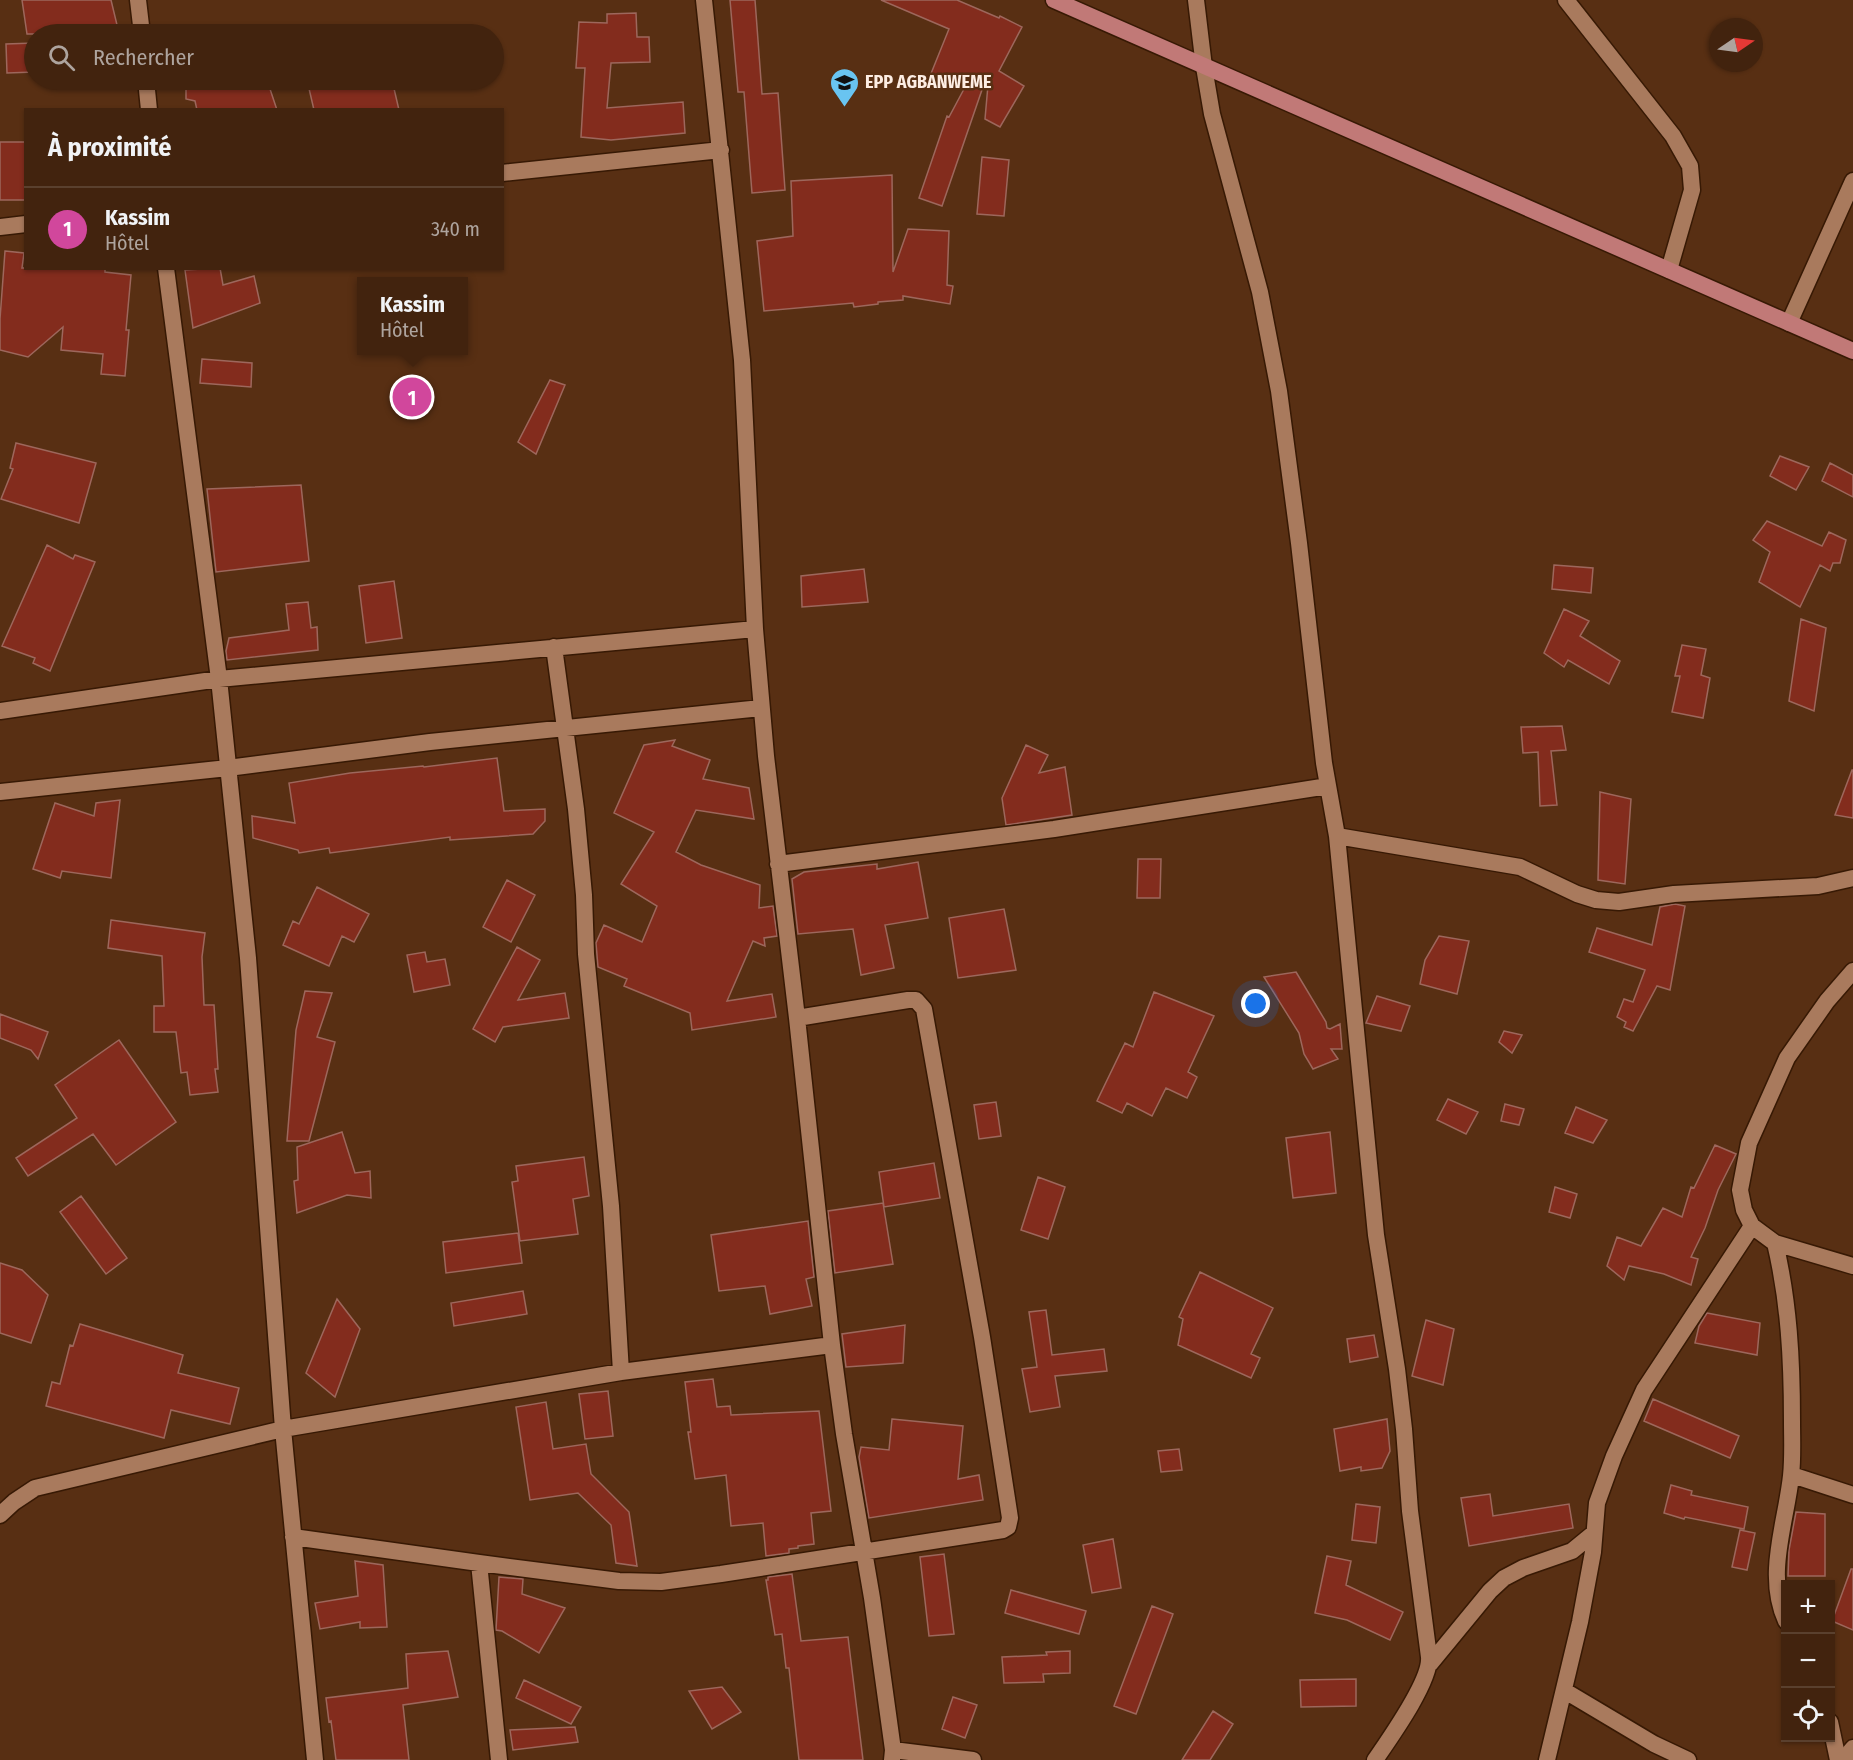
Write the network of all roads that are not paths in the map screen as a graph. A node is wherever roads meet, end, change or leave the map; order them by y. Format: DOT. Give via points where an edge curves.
graph roads {
  1 [pos="138,0"];
  2 [pos="705,0"];
  3 [pos="1054,0"];
  4 [pos="1196,0"];
  5 [pos="1566,0"];
  6 [pos="141,24"];
  7 [pos="1204,67"];
  8 [pos="147,90"];
  9 [pos="149,108"];
  10 [pos="721,150"];
  11 [pos="504,173"];
  12 [pos="1853,181"];
  13 [pos="24,224"];
  14 [pos="0,227"];
  15 [pos="166,270"];
  16 [pos="1669,270"];
  17 [pos="1789,323"];
  18 [pos="1853,351"];
  19 [pos="755,628"];
  20 [pos="554,647"];
  21 [pos="219,679"];
  22 [pos="761,708"];
  23 [pos="0,711"];
  24 [pos="564,729"];
  25 [pos="228,768"];
  26 [pos="1328,786"];
  27 [pos="0,792"];
  28 [pos="1337,836"];
  29 [pos="778,864"];
  30 [pos="1853,878"];
  31 [pos="1853,971"];
  32 [pos="797,1017"];
  33 [pos="1752,1226"];
  34 [pos="1775,1243"];
  35 [pos="1853,1266"];
  36 [pos="832,1345"];
  37 [pos="621,1372"];
  38 [pos="283,1429"];
  39 [pos="1791,1476"];
  40 [pos="1853,1495"];
  41 [pos="0,1515"];
  42 [pos="1594,1533"];
  43 [pos="293,1537"];
  44 [pos="864,1551"];
  45 [pos="479,1563"];
  46 [pos="1781,1601"];
  47 [pos="1430,1664"];
  48 [pos="1564,1691"];
  49 [pos="1834,1742"];
  50 [pos="1853,1748"];
  51 [pos="893,1755"];
  52 [pos="315,1760"];
  53 [pos="499,1760"];
  54 [pos="973,1760"];
  55 [pos="1375,1760"];
  56 [pos="1547,1760"];
  57 [pos="1689,1760"];
  58 [pos="1838,1760"];
  59 [pos="1843,1760"];
  1 -- 6 [label="street"];
  2 -- 10 [label="street"];
  3 -- 7 [label="main road"];
  4 -- 7 [label="street"];
  5 -- 16 [label="street" via="1673,136 1690,166 1692,190"];
  7 -- 16 [label="main road"];
  7 -- 26 [label="street" via="1212,114 1260,292 1279,391"];
  8 -- 9 [label="street"];
  10 -- 11 [label="street"];
  10 -- 19 [label="street" via="742,360"];
  12 -- 17 [label="street"];
  13 -- 14 [label="street"];
  15 -- 21 [label="street"];
  16 -- 17 [label="main road"];
  17 -- 18 [label="main road"];
  19 -- 20 [label="street"];
  19 -- 22 [label="street"];
  20 -- 21 [label="street"];
  20 -- 24 [label="street"];
  21 -- 23 [label="street"];
  21 -- 25 [label="street"];
  22 -- 24 [label="street"];
  22 -- 29 [label="street"];
  24 -- 25 [label="street"];
  24 -- 37 [label="street" via="584,895"];
  25 -- 27 [label="street"];
  25 -- 38 [label="street" via="249,958"];
  26 -- 28 [label="street"];
  26 -- 29 [label="street" via="1054,829"];
  28 -- 30 [label="street" via="1520,867 1577,894 1619,902 1648,896 1818,886"];
  28 -- 47 [label="street" via="1376,1235 1397,1369"];
  29 -- 32 [label="street"];
  31 -- 33 [label="street" via="1787,1058 1749,1143 1740,1190"];
  32 -- 36 [label="street"];
  32 -- 44 [label="street" via="908,1000 922,1004 1010,1518 1003,1530"];
  33 -- 34 [label="street"];
  33 -- 42 [label="street" via="1644,1390 1597,1503"];
  34 -- 35 [label="street"];
  34 -- 39 [label="street" via="1790,1327"];
  36 -- 37 [label="street"];
  36 -- 44 [label="street"];
  37 -- 38 [label="street"];
  38 -- 41 [label="street" via="35,1488"];
  38 -- 43 [label="street"];
  39 -- 40 [label="street"];
  39 -- 46 [label="street" via="1779,1546"];
  42 -- 47 [label="street" via="1572,1551 1504,1578"];
  42 -- 48 [label="street"];
  43 -- 45 [label="street"];
  43 -- 52 [label="street"];
  44 -- 45 [label="street" via="661,1582 619,1581"];
  44 -- 51 [label="street"];
  45 -- 53 [label="street"];
  47 -- 55 [label="street"];
  48 -- 56 [label="street"];
  48 -- 57 [label="street"];
  49 -- 58 [label="street"];
  50 -- 59 [label="street"];
  51 -- 54 [label="street"];
}
